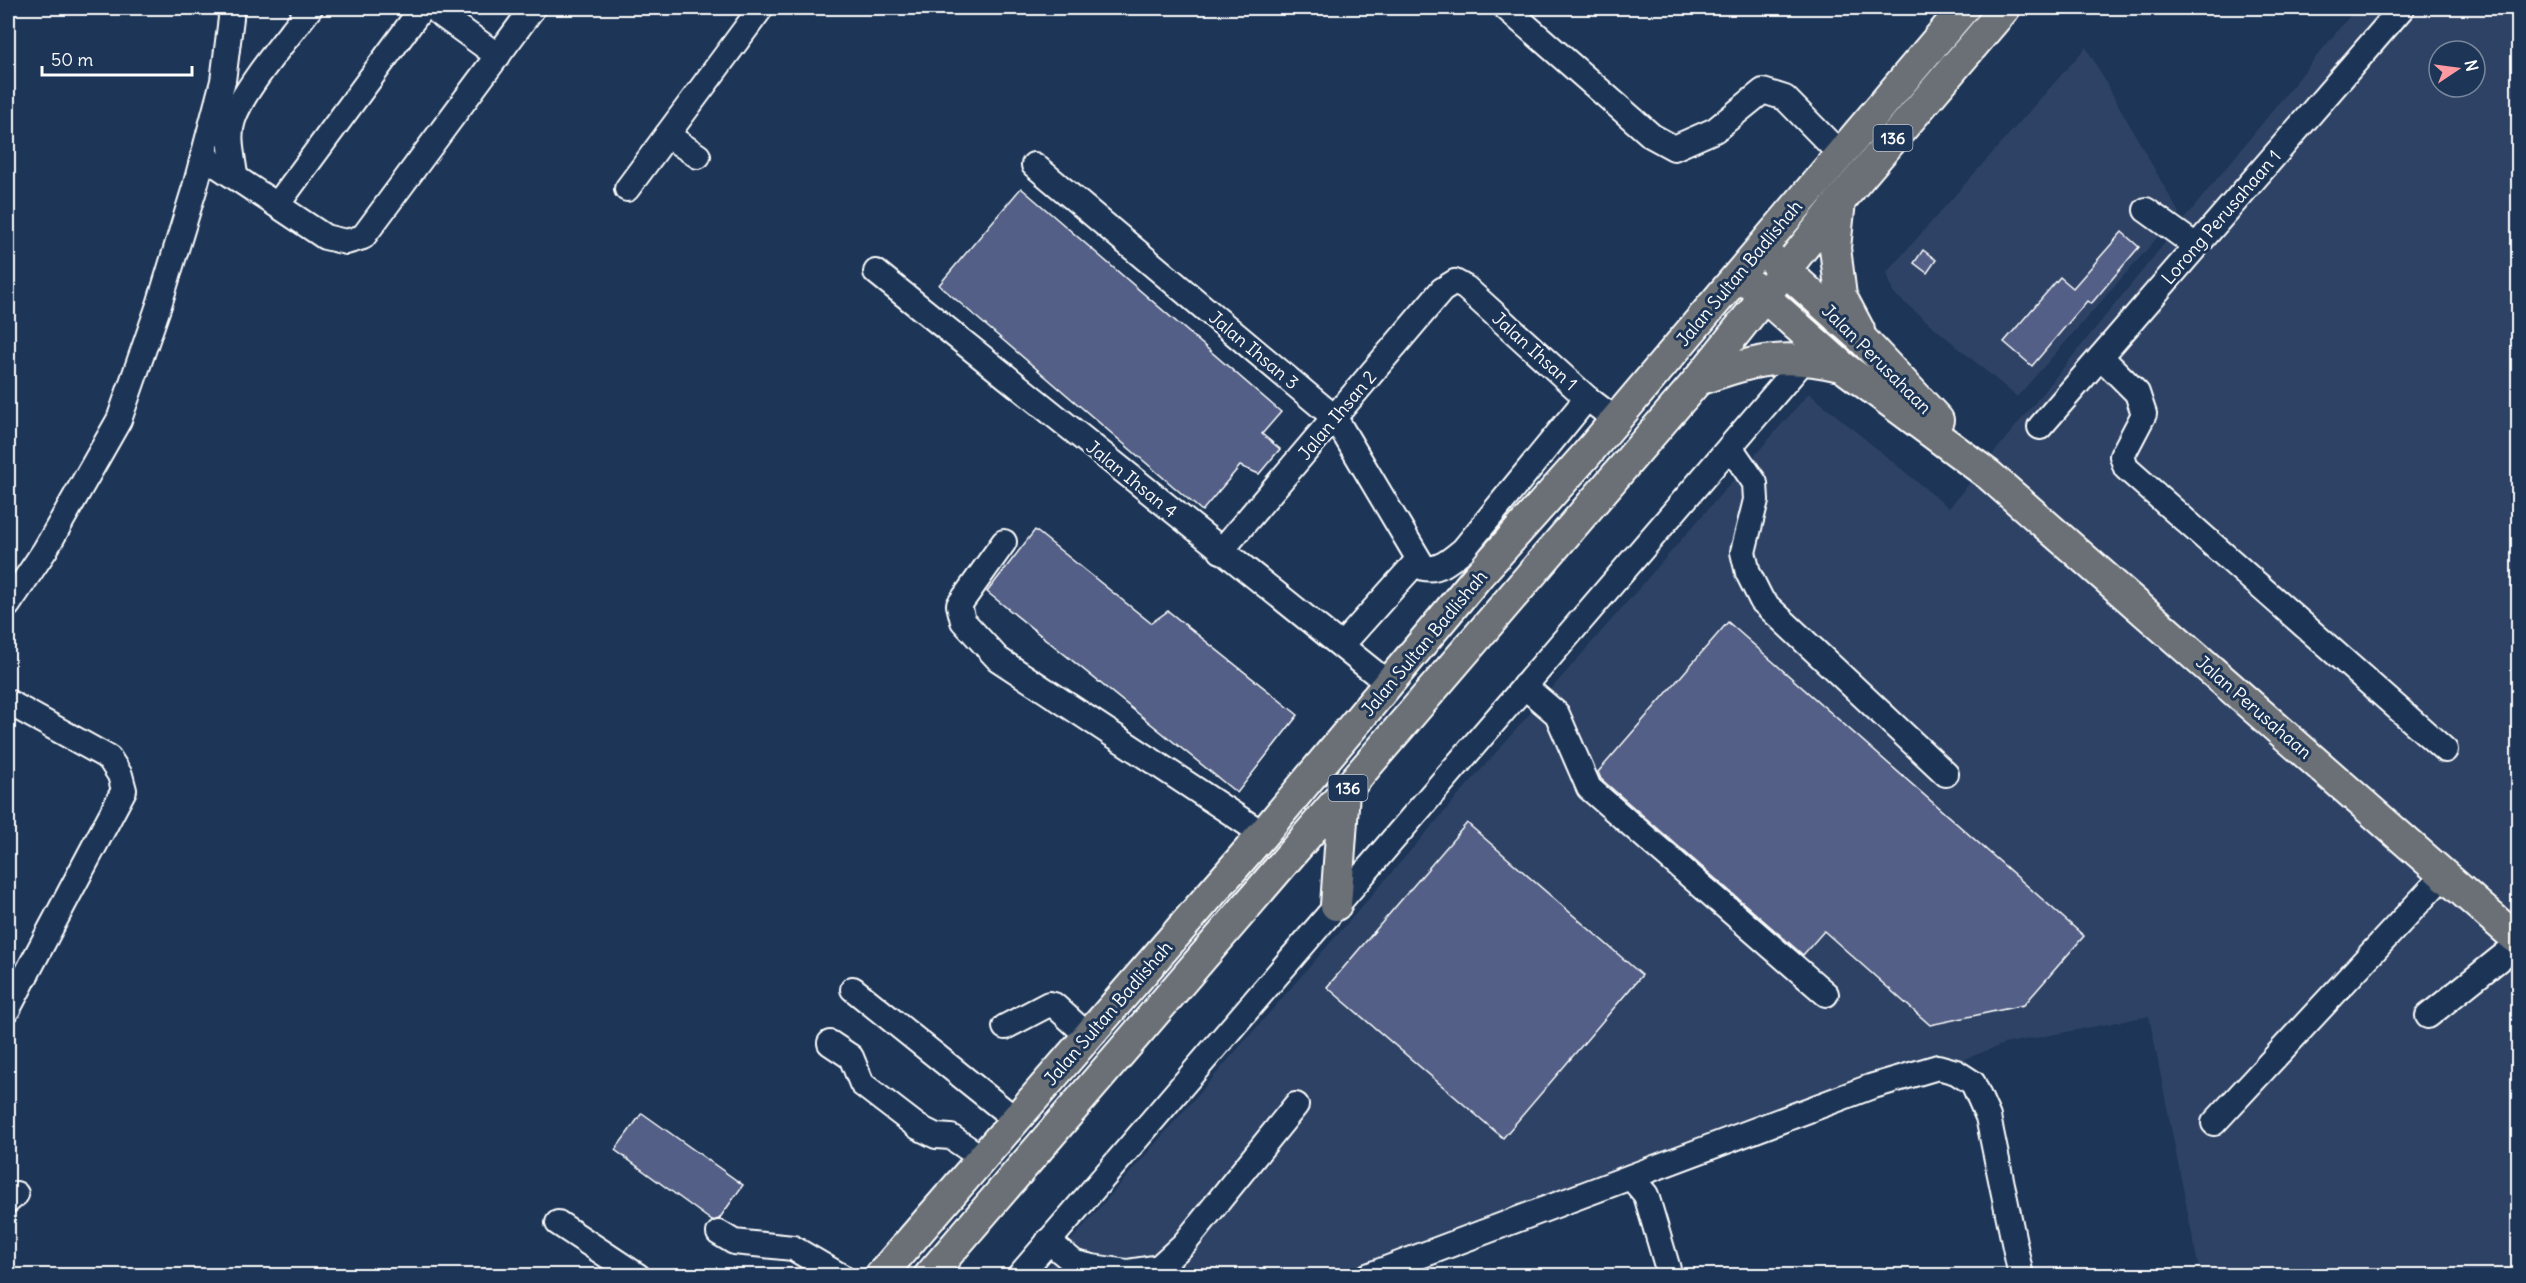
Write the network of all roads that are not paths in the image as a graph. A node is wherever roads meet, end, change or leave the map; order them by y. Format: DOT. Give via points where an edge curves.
graph roads {
  1 [pos="230,8"];
  2 [pos="310,8"];
  3 [pos="422,8"];
  4 [pos="432,8"];
  5 [pos="533,8"];
  6 [pos="761,8"];
  7 [pos="1506,8"];
  8 [pos="1964,8"];
  9 [pos="2005,8"];
  10 [pos="2402,8"];
  11 [pos="498,56"];
  12 [pos="667,135"];
  13 [pos="1840,154"];
  14 [pos="203,156"];
  15 [pos="698,156"];
  16 [pos="1034,165"];
  17 [pos="235,176"];
  18 [pos="627,189"];
  19 [pos="1840,201"];
  20 [pos="278,205"];
  21 [pos="2146,210"];
  22 [pos="2196,246"];
  23 [pos="1760,247"];
  24 [pos="876,272"];
  25 [pos="1785,272"];
  26 [pos="1739,273"];
  27 [pos="1455,282"];
  28 [pos="1764,298"];
  29 [pos="1864,341"];
  30 [pos="2101,357"];
  31 [pos="1805,359"];
  32 [pos="1843,367"];
  33 [pos="1698,380"];
  34 [pos="1587,398"];
  35 [pos="1335,418"];
  36 [pos="1616,420"];
  37 [pos="2040,427"];
  38 [pos="1730,447"];
  39 [pos="1989,475"];
  40 [pos="1004,542"];
  41 [pos="1221,551"];
  42 [pos="1425,565"];
  43 [pos="8,605"];
  44 [pos="1341,645"];
  45 [pos="1390,685"];
  46 [pos="1524,686"];
  47 [pos="8,702"];
  48 [pos="2445,750"];
  49 [pos="1946,774"];
  50 [pos="1344,792"];
  51 [pos="1263,834"];
  52 [pos="2445,874"];
  53 [pos="1336,905"];
  54 [pos="2518,942"];
  55 [pos="853,989"];
  56 [pos="1826,994"];
  57 [pos="8,1009"];
  58 [pos="2428,1016"];
  59 [pos="1005,1027"];
  60 [pos="1088,1036"];
  61 [pos="830,1043"];
  62 [pos="1296,1105"];
  63 [pos="1016,1120"];
  64 [pos="2214,1123"];
  65 [pos="982,1158"];
  66 [pos="1630,1177"];
  67 [pos="558,1223"];
  68 [pos="719,1233"];
  69 [pos="1048,1241"];
  70 [pos="638,1275"];
  71 [pos="841,1275"];
  72 [pos="880,1275"];
  73 [pos="929,1275"];
  74 [pos="1019,1275"];
  75 [pos="1367,1275"];
  76 [pos="1670,1275"];
  77 [pos="2021,1275"];
  1 -- 14 [label="street" via="223,81"];
  2 -- 17 [label="street" via="243,99 233,120 230,137"];
  3 -- 20 [label="street"];
  4 -- 11 [label="street"];
  5 -- 11 [label="street"];
  6 -- 12 [label="street"];
  7 -- 13 [label="street" via="1652,136 1674,148 1715,130 1763,92 1785,98"];
  8 -- 13 [label="main road, Jalan Sultan Badlishah / 136"];
  9 -- 19 [label="main road, Jalan Sultan Badlishah / 136"];
  10 -- 22 [label="street, Lorong Perusahaan 1"];
  11 -- 20 [label="street" via="363,237 346,242 325,237"];
  12 -- 15 [label="street"];
  12 -- 18 [label="street"];
  13 -- 23 [label="main road, Jalan Sultan Badlishah / 136"];
  14 -- 17 [label="street"];
  14 -- 43 [label="street" via="159,305 119,420 45,550"];
  16 -- 35 [label="street, Jalan Ihsan 3"];
  17 -- 20 [label="street"];
  19 -- 25 [label="main road, Jalan Sultan Badlishah / 136"];
  19 -- 29 [label="main road" via="1835,248 1841,296"];
  21 -- 22 [label="street"];
  22 -- 30 [label="street, Lorong Perusahaan 1"];
  23 -- 25 [label="main road, Jalan Perusahaan"];
  23 -- 26 [label="main road, Jalan Sultan Badlishah / 136"];
  24 -- 41 [label="street, Jalan Ihsan 4"];
  25 -- 28 [label="main road, Jalan Sultan Badlishah / 136"];
  25 -- 29 [label="main road, Jalan Perusahaan"];
  26 -- 28 [label="main road, Jalan Perusahaan"];
  26 -- 36 [label="main road, Jalan Sultan Badlishah / 136"];
  27 -- 34 [label="street, Jalan Ihsan 1"];
  27 -- 35 [label="street, Jalan Ihsan 2" via="1442,290"];
  28 -- 32 [label="main road, Jalan Perusahaan"];
  28 -- 33 [label="main road, Jalan Sultan Badlishah / 136"];
  29 -- 39 [label="main road, Jalan Perusahaan"];
  30 -- 37 [label="street, Lorong Perusahaan 1"];
  30 -- 48 [label="street" via="2137,393 2144,414 2122,456 2126,468"];
  31 -- 32 [label="main road"];
  31 -- 33 [label="main road" via="1745,364"];
  31 -- 38 [label="street"];
  32 -- 39 [label="main road, Jalan Perusahaan"];
  33 -- 50 [label="main road, Jalan Sultan Badlishah / 136"];
  34 -- 36 [label="street, Jalan Ihsan 1"];
  34 -- 42 [label="street" via="1463,550 1446,564"];
  35 -- 41 [label="street, Jalan Ihsan 2"];
  35 -- 42 [label="street, Jalan Ihsan 3"];
  36 -- 45 [label="main road, Jalan Sultan Badlishah / 136" via="1478,576"];
  38 -- 46 [label="street"];
  38 -- 49 [label="street" via="1755,483 1756,500 1743,552 1762,601"];
  39 -- 52 [label="main road, Jalan Perusahaan"];
  40 -- 51 [label="street" via="959,604 963,621 998,659"];
  41 -- 44 [label="street, Jalan Ihsan 4"];
  42 -- 44 [label="street"];
  44 -- 45 [label="street, Jalan Ihsan 4"];
  45 -- 51 [label="main road, Jalan Sultan Badlishah / 136"];
  46 -- 53 [label="street"];
  46 -- 56 [label="street" via="1557,714 1588,789"];
  47 -- 57 [label="street" via="109,758 124,790"];
  50 -- 53 [label="main road"];
  50 -- 73 [label="main road, Jalan Sultan Badlishah / 136"];
  51 -- 60 [label="main road, Jalan Sultan Badlishah / 136"];
  52 -- 54 [label="main road, Jalan Perusahaan"];
  52 -- 64 [label="street"];
  53 -- 69 [label="street"];
  54 -- 58 [label="street"];
  55 -- 63 [label="street"];
  59 -- 60 [label="street" via="1049,1004"];
  60 -- 63 [label="main road, Jalan Sultan Badlishah / 136"];
  61 -- 65 [label="street" via="851,1057 862,1084 918,1127 936,1136 951,1137"];
  62 -- 69 [label="street" via="1184,1244 1159,1267 1127,1272 1092,1267 1075,1263"];
  63 -- 65 [label="main road, Jalan Sultan Badlishah / 136"];
  65 -- 72 [label="main road, Jalan Sultan Badlishah / 136"];
  66 -- 75 [label="street"];
  66 -- 76 [label="street" via="1646,1195"];
  66 -- 77 [label="street" via="1870,1087 1938,1067 1973,1083 1988,1117"];
  67 -- 70 [label="street"];
  68 -- 71 [label="street" via="734,1242 793,1248"];
  69 -- 74 [label="street"];
}
